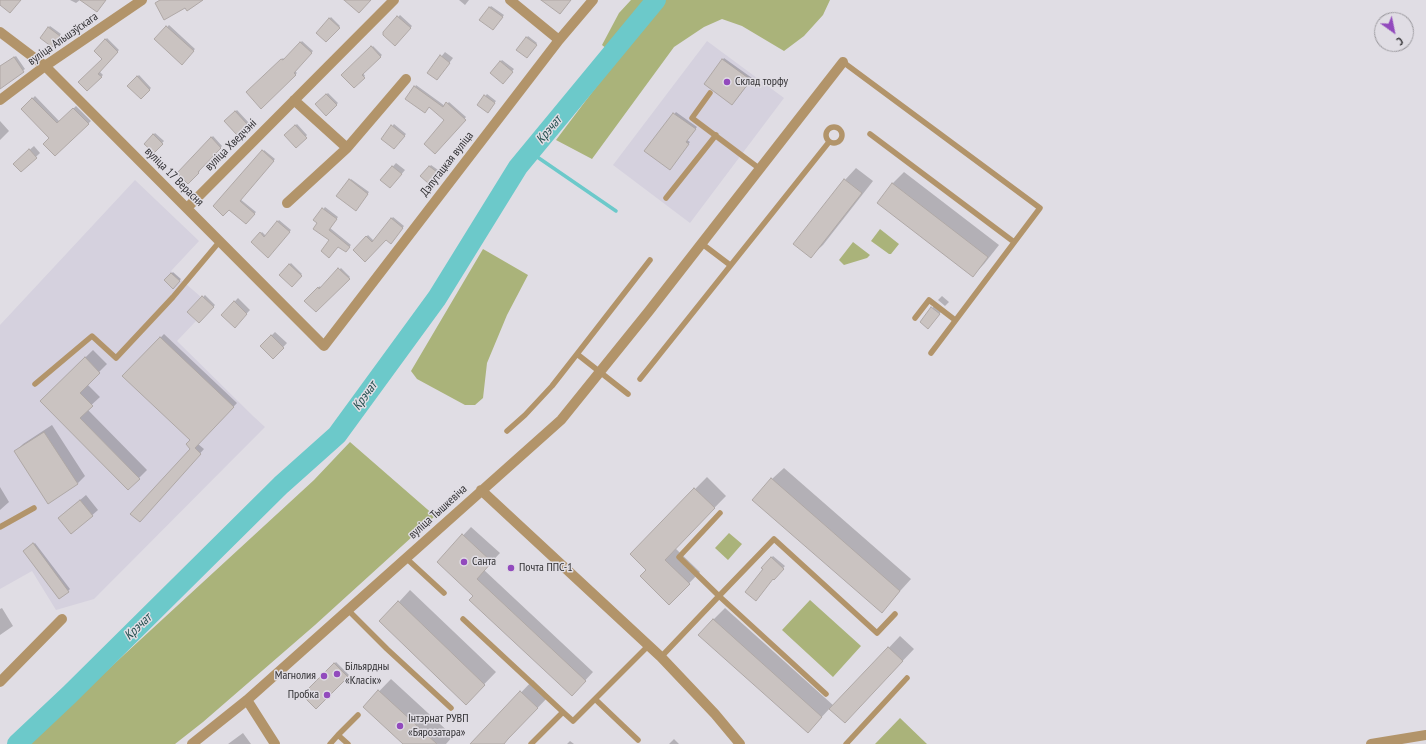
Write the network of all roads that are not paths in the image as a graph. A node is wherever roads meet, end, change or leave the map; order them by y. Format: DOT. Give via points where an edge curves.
graph roads {
  1 [pos="142,0"];
  2 [pos="394,0"];
  3 [pos="510,0"];
  4 [pos="593,0"];
  5 [pos="0,32"];
  6 [pos="559,40"];
  7 [pos="843,62"];
  8 [pos="45,66"];
  9 [pos="406,79"];
  10 [pos="710,93"];
  11 [pos="0,100"];
  12 [pos="294,100"];
  13 [pos="870,134"];
  14 [pos="716,135"];
  15 [pos="829,142"];
  16 [pos="347,148"];
  17 [pos="760,169"];
  18 [pos="666,198"];
  19 [pos="287,203"];
  20 [pos="187,208"];
  21 [pos="220,241"];
  22 [pos="1014,242"];
  23 [pos="701,243"];
  24 [pos="650,260"];
  25 [pos="730,265"];
  26 [pos="915,318"];
  27 [pos="955,320"];
  28 [pos="324,346"];
  29 [pos="931,352"];
  30 [pos="577,354"];
  31 [pos="600,372"];
  32 [pos="640,379"];
  33 [pos="35,384"];
  34 [pos="628,394"];
  35 [pos="507,431"];
  36 [pos="481,490"];
  37 [pos="34,508"];
  38 [pos="720,513"];
  39 [pos="0,527"];
  40 [pos="406,558"];
  41 [pos="444,593"];
  42 [pos="719,596"];
  43 [pos="348,610"];
  44 [pos="895,614"];
  45 [pos="62,619"];
  46 [pos="463,619"];
  47 [pos="649,645"];
  48 [pos="661,657"];
  49 [pos="907,678"];
  50 [pos="0,682"];
  51 [pos="826,694"];
  52 [pos="596,698"];
  53 [pos="247,700"];
  54 [pos="451,708"];
  55 [pos="563,712"];
  56 [pos="358,715"];
  57 [pos="338,735"];
  58 [pos="1426,735"];
  59 [pos="638,740"];
  60 [pos="192,744"];
  61 [pos="275,744"];
  62 [pos="330,744"];
  63 [pos="348,744"];
  64 [pos="531,744"];
  65 [pos="740,744"];
  66 [pos="846,744"];
  67 [pos="1371,744"];
  1 -- 8 [label="street, вуліца Альшэўскага"];
  2 -- 12 [label="street, вуліца Хведчэні"];
  3 -- 6 [label="street"];
  4 -- 6 [label="street, Дэпутацкая вуліца"];
  5 -- 8 [label="street, вуліца 17 Верасня"];
  6 -- 28 [label="street, Дэпутацкая вуліца"];
  7 -- 17 [label="street"];
  7 -- 22 [label="lane" via="1040,208"];
  8 -- 11 [label="street, вуліца Альшэўскага"];
  8 -- 20 [label="street, вуліца 17 Верасня"];
  9 -- 16 [label="street"];
  10 -- 14 [label="lane" via="692,118"];
  12 -- 16 [label="street"];
  12 -- 20 [label="street, вуліца Хведчэні"];
  13 -- 22 [label="lane"];
  14 -- 17 [label="lane"];
  14 -- 18 [label="lane"];
  15 -- 25 [label="lane"];
  16 -- 19 [label="street"];
  17 -- 23 [label="street"];
  20 -- 21 [label="street, вуліца 17 Верасня"];
  21 -- 28 [label="street, вуліца 17 Верасня"];
  21 -- 33 [label="lane" via="173,297 116,358 92,336"];
  22 -- 27 [label="lane"];
  23 -- 25 [label="lane"];
  23 -- 31 [label="street"];
  24 -- 30 [label="lane"];
  25 -- 32 [label="lane"];
  26 -- 27 [label="lane" via="930,300"];
  27 -- 29 [label="lane"];
  30 -- 31 [label="lane"];
  30 -- 35 [label="lane" via="552,386"];
  31 -- 34 [label="lane"];
  31 -- 36 [label="street" via="561,420"];
  36 -- 40 [label="street, вуліца Тышкевіча"];
  36 -- 47 [label="street, вуліца Тышкевіча"];
  37 -- 39 [label="lane"];
  38 -- 42 [label="lane" via="679,557"];
  40 -- 41 [label="lane"];
  40 -- 43 [label="street, вуліца Тышкевіча"];
  42 -- 44 [label="lane" via="774,539 877,633"];
  42 -- 48 [label="lane"];
  42 -- 51 [label="lane"];
  43 -- 53 [label="street, вуліца Тышкевіча"];
  43 -- 54 [label="lane"];
  45 -- 50 [label="street"];
  46 -- 55 [label="lane"];
  47 -- 48 [label="street, вуліца Тышкевіча"];
  47 -- 52 [label="lane"];
  48 -- 65 [label="street, вуліца Тышкевіча"];
  49 -- 66 [label="lane"];
  52 -- 55 [label="lane" via="573,721"];
  52 -- 59 [label="lane"];
  53 -- 60 [label="street, вуліца Тышкевіча"];
  53 -- 61 [label="street"];
  55 -- 64 [label="lane"];
  56 -- 57 [label="lane"];
  57 -- 62 [label="lane"];
  57 -- 63 [label="lane"];
  58 -- 67 [label="street"];
}
